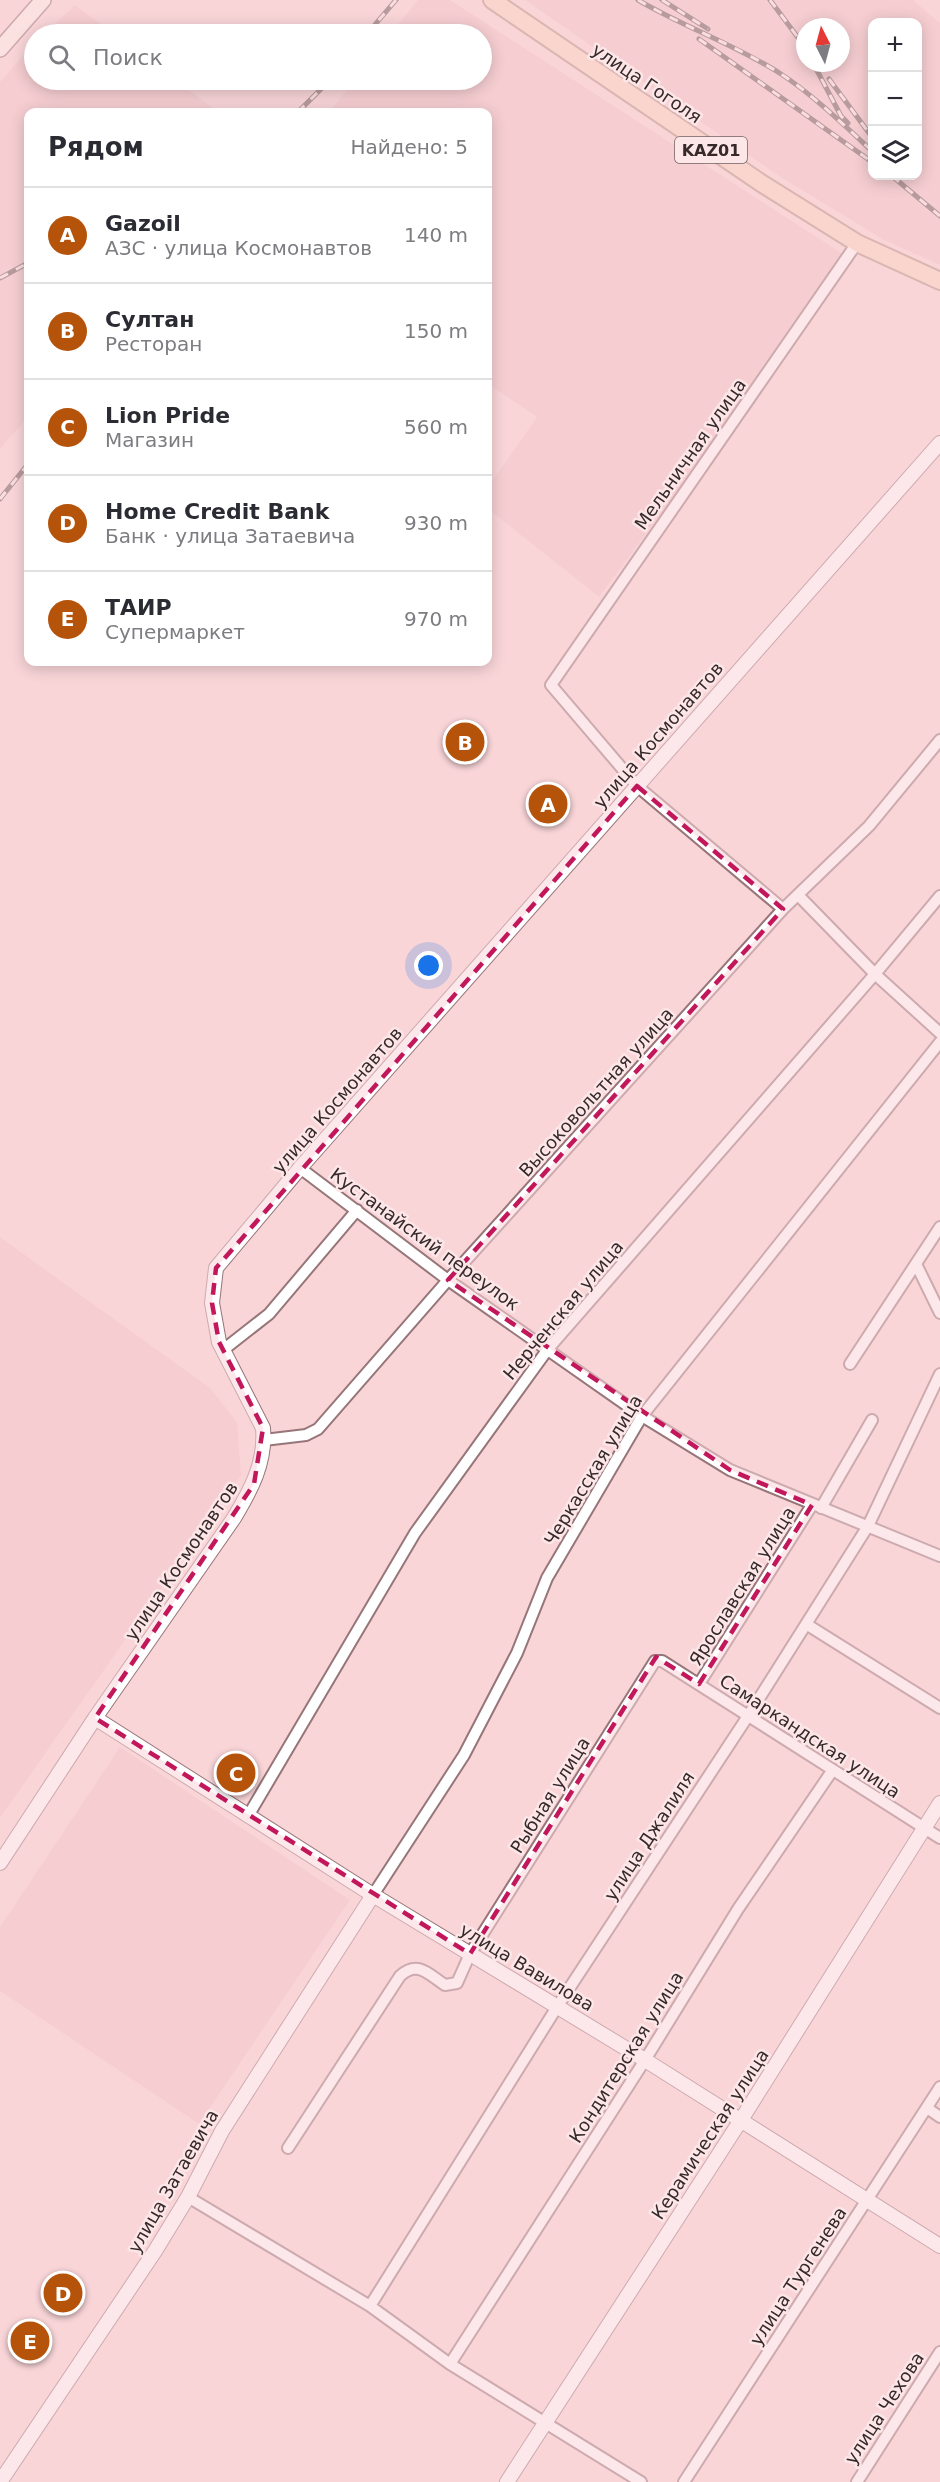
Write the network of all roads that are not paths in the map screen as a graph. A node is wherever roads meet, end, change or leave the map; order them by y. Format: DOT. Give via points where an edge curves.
graph roads {
  1 [pos="43,0"];
  2 [pos="492,0"];
  3 [pos="0,49"];
  4 [pos="857,243"];
  5 [pos="940,281"];
  6 [pos="940,443"];
  7 [pos="940,740"];
  8 [pos="637,786"];
  9 [pos="798,895"];
  10 [pos="940,896"];
  11 [pos="783,909"];
  12 [pos="876,974"];
  13 [pos="940,1033"];
  14 [pos="940,1042"];
  15 [pos="300,1168"];
  16 [pos="357,1210"];
  17 [pos="940,1227"];
  18 [pos="916,1264"];
  19 [pos="448,1280"];
  20 [pos="940,1313"];
  21 [pos="548,1349"];
  22 [pos="223,1350"];
  23 [pos="850,1364"];
  24 [pos="940,1374"];
  25 [pos="642,1416"];
  26 [pos="872,1420"];
  27 [pos="264,1440"];
  28 [pos="817,1507"];
  29 [pos="868,1526"];
  30 [pos="940,1556"];
  31 [pos="806,1624"];
  32 [pos="662,1661"];
  33 [pos="699,1684"];
  34 [pos="940,1708"];
  35 [pos="748,1716"];
  36 [pos="95,1718"];
  37 [pos="832,1771"];
  38 [pos="940,1803"];
  39 [pos="248,1816"];
  40 [pos="924,1827"];
  41 [pos="940,1838"];
  42 [pos="0,1863"];
  43 [pos="374,1895"];
  44 [pos="470,1954"];
  45 [pos="557,2007"];
  46 [pos="645,2060"];
  47 [pos="940,2087"];
  48 [pos="927,2108"];
  49 [pos="940,2117"];
  50 [pos="741,2120"];
  51 [pos="288,2148"];
  52 [pos="188,2198"];
  53 [pos="867,2200"];
  54 [pos="940,2246"];
  55 [pos="370,2307"];
  56 [pos="940,2352"];
  57 [pos="450,2364"];
  58 [pos="546,2422"];
  59 [pos="0,2482"];
  60 [pos="507,2482"];
  61 [pos="641,2482"];
  62 [pos="684,2482"];
  63 [pos="857,2482"];
  1 -- 3 [label="main road"];
  2 -- 4 [label="highway, улица Гоголя / KАZ01" via="678,128"];
  4 -- 5 [label="highway, улица Гоголя / KАZ01"];
  4 -- 8 [label="street, Мельничная улица" via="551,685"];
  6 -- 8 [label="street, улица Космонавтов"];
  7 -- 9 [label="street, Высоковольтная улица" via="869,826"];
  8 -- 11 [label="street"];
  8 -- 15 [label="street, улица Космонавтов"];
  9 -- 11 [label="street, Высоковольтная улица"];
  9 -- 12 [label="street"];
  10 -- 12 [label="street, Нерченская улица"];
  11 -- 19 [label="street, Высоковольтная улица"];
  12 -- 13 [label="street"];
  12 -- 21 [label="street, Нерченская улица"];
  14 -- 25 [label="street, Черкасская улица"];
  15 -- 16 [label="street, Кустанайский переулок"];
  15 -- 22 [label="street, улица Космонавтов" via="216,1268 213,1303"];
  16 -- 19 [label="street, Кустанайский переулок"];
  16 -- 22 [label="street" via="268,1314"];
  17 -- 18 [label="street"];
  18 -- 20 [label="street"];
  18 -- 23 [label="street"];
  19 -- 21 [label="street, Кустанайский переулок"];
  19 -- 27 [label="street, Высоковольтная улица" via="318,1429 306,1435"];
  21 -- 25 [label="street, Кустанайский переулок"];
  21 -- 39 [label="street, Нерченская улица" via="415,1533"];
  22 -- 27 [label="street, улица Космонавтов" via="263,1428"];
  24 -- 29 [label="street, улица Джалиля"];
  25 -- 28 [label="street, Кустанайский переулок" via="730,1470"];
  25 -- 43 [label="street, Черкасская улица" via="547,1578 517,1653 464,1755"];
  26 -- 28 [label="street, Ярославская улица"];
  27 -- 36 [label="street, улица Космонавтов" via="254,1484 234,1518"];
  28 -- 29 [label="street, Кустанайский переулок"];
  28 -- 33 [label="street, Ярославская улица"];
  29 -- 30 [label="street, Кустанайский переулок"];
  29 -- 31 [label="street, улица Джалиля"];
  31 -- 34 [label="street"];
  31 -- 35 [label="street, улица Джалиля"];
  32 -- 33 [label="street, Самаркандская улица"];
  32 -- 44 [label="street, Рыбная улица" via="651,1665"];
  33 -- 35 [label="street, Самаркандская улица"];
  35 -- 37 [label="street, Самаркандская улица"];
  35 -- 45 [label="street, улица Джалиля"];
  36 -- 39 [label="street, улица Вавилова"];
  36 -- 42 [label="street, улица Космонавтов"];
  37 -- 40 [label="street, Самаркандская улица"];
  37 -- 46 [label="street, Кондитерская улица" via="738,1909"];
  38 -- 40 [label="street, Керамическая улица"];
  39 -- 43 [label="street, улица Вавилова"];
  40 -- 41 [label="street, Самаркандская улица"];
  40 -- 50 [label="street, Керамическая улица"];
  43 -- 44 [label="street, улица Вавилова"];
  43 -- 52 [label="street, улица Затаевича" via="226,2124"];
  44 -- 45 [label="street, улица Вавилова"];
  44 -- 51 [label="street, Рыбная улица" via="457,1983 450,1986 414,1967 400,1976"];
  45 -- 46 [label="street, улица Вавилова"];
  45 -- 55 [label="street, улица Джалиля"];
  46 -- 50 [label="street, улица Вавилова"];
  46 -- 57 [label="street, Кондитерская улица"];
  47 -- 48 [label="street, улица Тургенева"];
  48 -- 49 [label="street"];
  48 -- 53 [label="street, улица Тургенева"];
  50 -- 53 [label="street, улица Вавилова"];
  50 -- 58 [label="street, Керамическая улица"];
  52 -- 55 [label="street"];
  52 -- 59 [label="street, улица Затаевича"];
  53 -- 54 [label="street, улица Вавилова"];
  53 -- 62 [label="street, улица Тургенева"];
  55 -- 57 [label="street"];
  56 -- 63 [label="street, улица Чехова"];
  57 -- 58 [label="street"];
  58 -- 60 [label="street, Керамическая улица"];
  58 -- 61 [label="street"];
}
